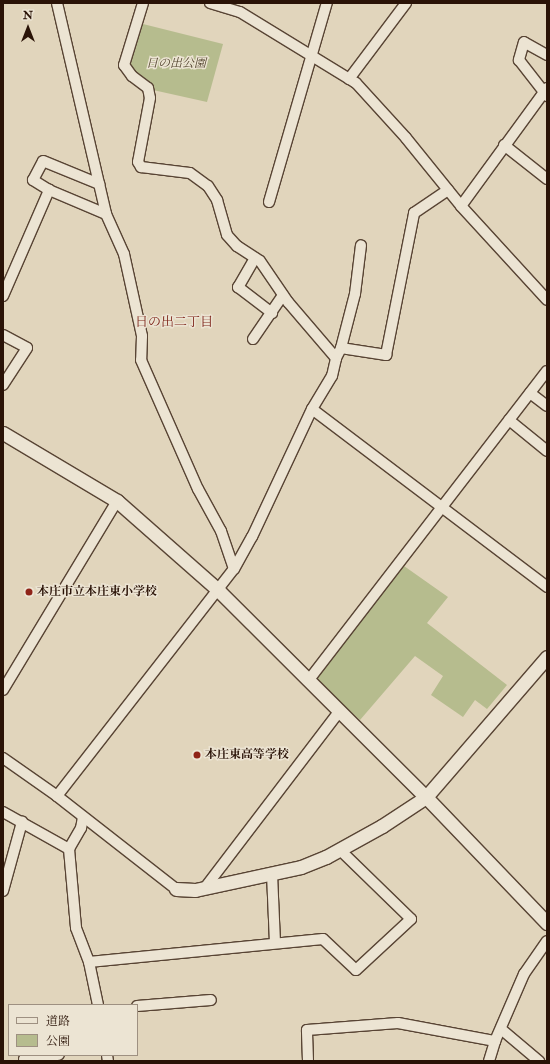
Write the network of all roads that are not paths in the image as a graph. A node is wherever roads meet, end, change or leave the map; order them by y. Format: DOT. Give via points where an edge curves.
graph roads {
  1 [pos="56,3"];
  2 [pos="144,3"];
  3 [pos="210,3"];
  4 [pos="327,3"];
  5 [pos="406,3"];
  6 [pos="547,55"];
  7 [pos="311,56"];
  8 [pos="349,79"];
  9 [pos="546,92"];
  10 [pos="504,145"];
  11 [pos="547,179"];
  12 [pos="99,184"];
  13 [pos="49,190"];
  14 [pos="448,190"];
  15 [pos="269,202"];
  16 [pos="461,206"];
  17 [pos="106,214"];
  18 [pos="360,245"];
  19 [pos="254,258"];
  20 [pos="3,296"];
  21 [pos="283,296"];
  22 [pos="547,300"];
  23 [pos="272,313"];
  24 [pos="3,335"];
  25 [pos="253,339"];
  26 [pos="341,348"];
  27 [pos="336,358"];
  28 [pos="547,371"];
  29 [pos="3,385"];
  30 [pos="530,393"];
  31 [pos="547,406"];
  32 [pos="312,409"];
  33 [pos="509,420"];
  34 [pos="3,434"];
  35 [pos="547,451"];
  36 [pos="117,500"];
  37 [pos="442,505"];
  38 [pos="234,569"];
  39 [pos="547,587"];
  40 [pos="218,591"];
  41 [pos="547,658"];
  42 [pos="308,681"];
  43 [pos="3,690"];
  44 [pos="339,712"];
  45 [pos="3,758"];
  46 [pos="57,796"];
  47 [pos="426,797"];
  48 [pos="3,812"];
  49 [pos="83,817"];
  50 [pos="22,822"];
  51 [pos="69,849"];
  52 [pos="339,849"];
  53 [pos="272,874"];
  54 [pos="176,889"];
  55 [pos="204,889"];
  56 [pos="3,891"];
  57 [pos="547,923"];
  58 [pos="547,941"];
  59 [pos="275,942"];
  60 [pos="89,962"];
  61 [pos="211,1000"];
  62 [pos="98,1004"];
  63 [pos="138,1006"];
  64 [pos="501,1029"];
  65 [pos="495,1041"];
  66 [pos="50,1056"];
  67 [pos="24,1059"];
  68 [pos="308,1061"];
  69 [pos="489,1061"];
  70 [pos="539,1061"];
  1 -- 12 [label="street"];
  2 -- 19 [label="street" via="124,65 132,76 148,88 150,98 138,162 141,167 190,173 208,186 217,200 227,235"];
  3 -- 7 [label="street" via="240,12"];
  4 -- 7 [label="street"];
  5 -- 8 [label="street"];
  6 -- 9 [label="street" via="524,42 519,60"];
  7 -- 8 [label="street"];
  7 -- 15 [label="street"];
  8 -- 14 [label="street" via="356,83 406,138"];
  9 -- 10 [label="street"];
  10 -- 11 [label="street"];
  10 -- 16 [label="street"];
  12 -- 13 [label="street" via="42,161 32,180"];
  12 -- 17 [label="street"];
  13 -- 17 [label="street"];
  13 -- 20 [label="street"];
  14 -- 16 [label="street"];
  14 -- 26 [label="street" via="414,213 386,355"];
  16 -- 22 [label="street"];
  17 -- 38 [label="street" via="124,254 142,336 141,360 198,489 221,531"];
  18 -- 26 [label="street" via="355,294"];
  19 -- 21 [label="street" via="260,261"];
  19 -- 23 [label="street" via="238,287"];
  21 -- 23 [label="street"];
  21 -- 27 [label="street"];
  23 -- 25 [label="street"];
  24 -- 29 [label="street" via="27,348"];
  26 -- 27 [label="street"];
  27 -- 32 [label="street" via="332,376"];
  28 -- 30 [label="street"];
  30 -- 31 [label="street"];
  30 -- 33 [label="street"];
  32 -- 37 [label="street"];
  32 -- 38 [label="street" via="252,537"];
  33 -- 35 [label="street"];
  33 -- 37 [label="street"];
  34 -- 36 [label="street"];
  36 -- 40 [label="street"];
  36 -- 43 [label="street"];
  37 -- 39 [label="street"];
  37 -- 42 [label="street"];
  38 -- 40 [label="street"];
  40 -- 42 [label="street"];
  40 -- 46 [label="street"];
  41 -- 47 [label="street"];
  42 -- 44 [label="street"];
  44 -- 47 [label="street"];
  44 -- 55 [label="street"];
  45 -- 46 [label="street"];
  46 -- 49 [label="street"];
  47 -- 52 [label="street" via="382,826"];
  47 -- 57 [label="street"];
  48 -- 50 [label="street"];
  49 -- 51 [label="street" via="81,828"];
  49 -- 54 [label="street"];
  50 -- 51 [label="street"];
  50 -- 56 [label="street"];
  51 -- 60 [label="street" via="76,928"];
  52 -- 53 [label="street" via="310,864"];
  52 -- 59 [label="street" via="411,919 356,970 323,938"];
  53 -- 55 [label="street"];
  53 -- 59 [label="street"];
  54 -- 55 [label="street"];
  58 -- 64 [label="street" via="524,974"];
  59 -- 60 [label="street"];
  60 -- 62 [label="street"];
  61 -- 63 [label="street"];
  64 -- 65 [label="street"];
  64 -- 70 [label="street"];
  65 -- 68 [label="street" via="398,1023 307,1030"];
  65 -- 69 [label="street"];
  66 -- 67 [label="street"];
}
